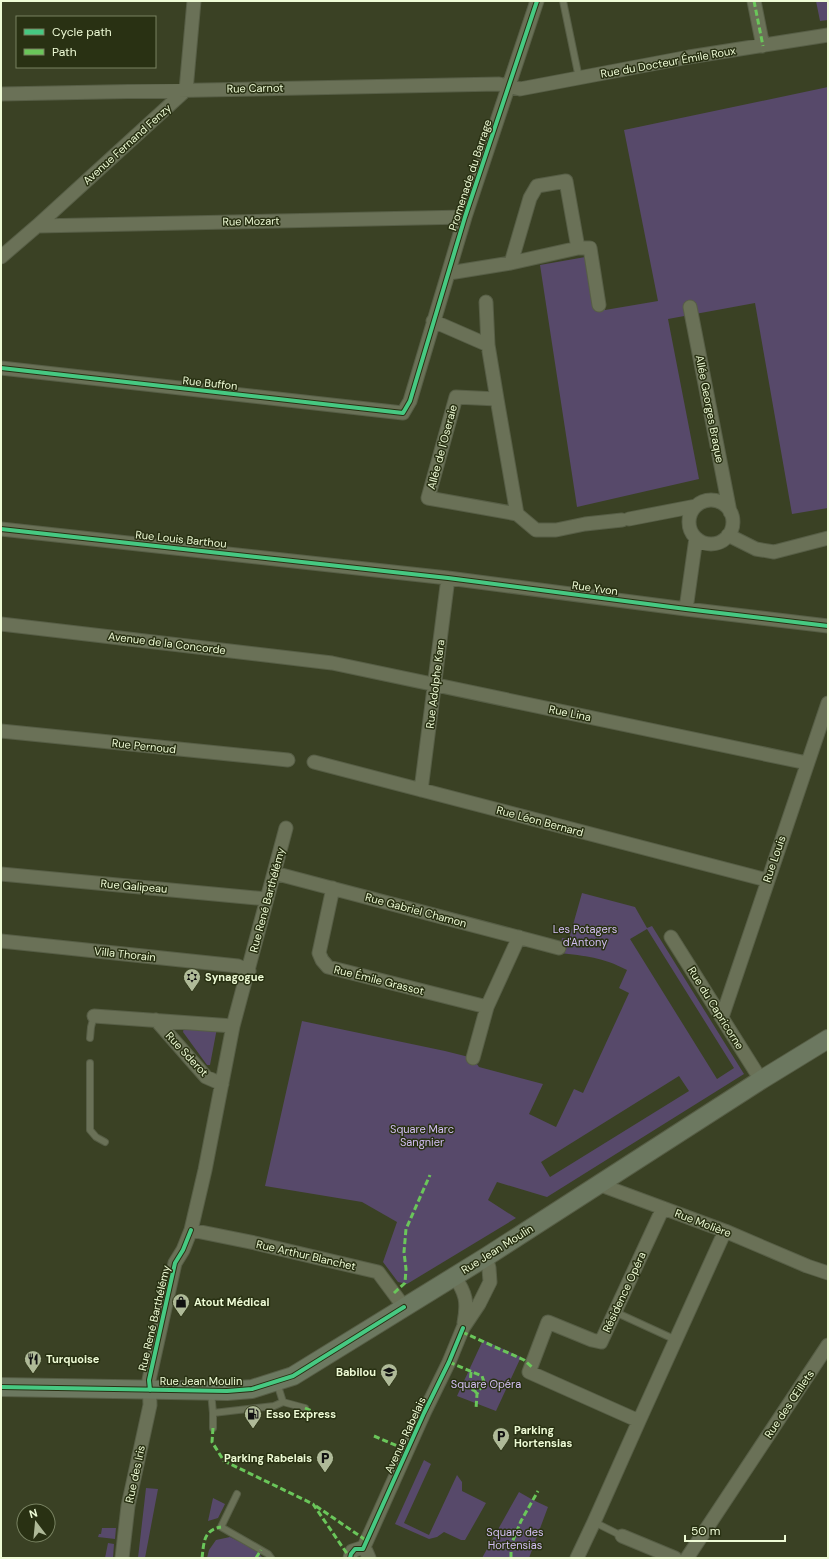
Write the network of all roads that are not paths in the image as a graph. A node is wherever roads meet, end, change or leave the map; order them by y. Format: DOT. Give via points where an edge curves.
graph roads {
  1 [pos="194,1"];
  2 [pos="537,1"];
  3 [pos="563,1"];
  4 [pos="754,1"];
  5 [pos="828,35"];
  6 [pos="763,46"];
  7 [pos="579,78"];
  8 [pos="508,87"];
  9 [pos="186,90"];
  10 [pos="1,94"];
  11 [pos="465,217"];
  12 [pos="37,226"];
  13 [pos="578,248"];
  14 [pos="1,257"];
  15 [pos="511,263"];
  16 [pos="449,273"];
  17 [pos="486,302"];
  18 [pos="599,305"];
  19 [pos="690,307"];
  20 [pos="433,321"];
  21 [pos="488,345"];
  22 [pos="1,368"];
  23 [pos="497,399"];
  24 [pos="410,401"];
  25 [pos="696,506"];
  26 [pos="730,512"];
  27 [pos="517,514"];
  28 [pos="1,529"];
  29 [pos="728,535"];
  30 [pos="696,538"];
  31 [pos="828,538"];
  32 [pos="360,567"];
  33 [pos="448,578"];
  34 [pos="686,609"];
  35 [pos="1,624"];
  36 [pos="828,626"];
  37 [pos="332,663"];
  38 [pos="435,685"];
  39 [pos="828,703"];
  40 [pos="1,732"];
  41 [pos="288,760"];
  42 [pos="314,762"];
  43 [pos="807,763"];
  44 [pos="421,790"];
  45 [pos="286,828"];
  46 [pos="274,872"];
  47 [pos="1,874"];
  48 [pos="767,880"];
  49 [pos="333,888"];
  50 [pos="267,899"];
  51 [pos="519,937"];
  52 [pos="671,937"];
  53 [pos="1,941"];
  54 [pos="559,948"];
  55 [pos="249,971"];
  56 [pos="487,1007"];
  57 [pos="94,1016"];
  58 [pos="722,1017"];
  59 [pos="156,1020"];
  60 [pos="234,1026"];
  61 [pos="90,1038"];
  62 [pos="828,1039"];
  63 [pos="473,1058"];
  64 [pos="90,1063"];
  65 [pos="761,1080"];
  66 [pos="222,1084"];
  67 [pos="105,1142"];
  68 [pos="598,1184"];
  69 [pos="663,1208"];
  70 [pos="191,1230"];
  71 [pos="725,1231"];
  72 [pos="486,1257"];
  73 [pos="828,1273"];
  74 [pos="454,1276"];
  75 [pos="404,1307"];
  76 [pos="615,1312"];
  77 [pos="463,1328"];
  78 [pos="676,1340"];
  79 [pos="828,1346"];
  80 [pos="276,1382"];
  81 [pos="1,1387"];
  82 [pos="150,1390"];
  83 [pos="210,1390"];
  84 [pos="283,1402"];
  85 [pos="305,1408"];
  86 [pos="213,1413"];
  87 [pos="639,1421"];
  88 [pos="213,1428"];
  89 [pos="237,1494"];
  90 [pos="594,1522"];
  91 [pos="622,1536"];
  92 [pos="366,1553"];
  93 [pos="122,1558"];
  94 [pos="271,1558"];
  95 [pos="350,1558"];
  96 [pos="577,1558"];
  97 [pos="675,1558"];
  98 [pos="687,1558"];
  1 -- 9 [label="street"];
  2 -- 8 [label="street, Promenade du Barrage"];
  3 -- 7 [label="lane"];
  4 -- 6 [label="street"];
  5 -- 6 [label="street, Rue du Docteur Émile Roux"];
  6 -- 7 [label="street, Rue du Docteur Émile Roux"];
  7 -- 8 [label="street, Rue du Docteur Émile Roux" via="524,88"];
  8 -- 9 [label="street, Rue Carnot" via="499,84"];
  8 -- 11 [label="street, Promenade du Barrage"];
  9 -- 10 [label="street, Rue Carnot"];
  9 -- 12 [label="street, Avenue Fernand Fenzy"];
  11 -- 12 [label="street, Rue Mozart"];
  11 -- 16 [label="street, Promenade du Barrage"];
  12 -- 14 [label="street, Avenue Fernand Fenzy"];
  13 -- 15 [label="street"];
  13 -- 15 [label="street" via="566,181 537,186 530,198"];
  13 -- 18 [label="street" via="590,248"];
  15 -- 16 [label="street"];
  16 -- 20 [label="street, Promenade du Barrage"];
  17 -- 21 [label="street"];
  19 -- 26 [label="street, Allée Georges Braque"];
  20 -- 21 [label="street"];
  20 -- 24 [label="street, Promenade du Barrage"];
  21 -- 23 [label="street"];
  22 -- 24 [label="street, Rue Buffon" via="402,413"];
  23 -- 27 [label="street"];
  23 -- 27 [label="street, Allée de l'Oseraie" via="456,397 428,498"];
  25 -- 26 [label="street" via="714,501"];
  25 -- 27 [label="street, Allée de l'Oseraie" via="556,530 536,530"];
  25 -- 30 [label="street" via="689,518 691,532"];
  26 -- 29 [label="street, Allée Georges Braque" via="732,524"];
  28 -- 32 [label="street, Rue Louis Barthou"];
  29 -- 30 [label="street" via="723,540 709,544"];
  29 -- 31 [label="street" via="756,549 774,552"];
  30 -- 34 [label="street"];
  32 -- 33 [label="street, Rue Yvon"];
  33 -- 34 [label="street, Rue Yvon"];
  33 -- 38 [label="street, Rue Adolphe Kara"];
  34 -- 36 [label="street, Rue Yvon"];
  35 -- 37 [label="street, Avenue de la Concorde"];
  37 -- 38 [label="street, Rue Lina"];
  38 -- 43 [label="street, Rue Lina"];
  38 -- 44 [label="street, Rue Adolphe Kara"];
  39 -- 43 [label="street, Rue Louis"];
  40 -- 41 [label="street, Rue Pernoud"];
  42 -- 44 [label="street, Rue Léon Bernard"];
  43 -- 48 [label="street, Rue Louis"];
  44 -- 48 [label="street, Rue Léon Bernard"];
  45 -- 46 [label="street, Rue René Barthélémy"];
  46 -- 49 [label="street, Rue Gabriel Chamon"];
  46 -- 50 [label="street, Rue René Barthélémy"];
  47 -- 50 [label="street, Rue Galipeau"];
  48 -- 58 [label="street, Rue Louis"];
  49 -- 51 [label="street, Rue Gabriel Chamon"];
  49 -- 56 [label="street, Rue Émile Grassot" via="319,953 328,967"];
  50 -- 55 [label="street, Rue René Barthélémy"];
  51 -- 54 [label="street, Rue Gabriel Chamon"];
  51 -- 56 [label="street"];
  52 -- 58 [label="street, Rue du Capricorne"];
  53 -- 55 [label="street, Villa Thorain" via="238,966"];
  55 -- 60 [label="street, Rue René Barthélémy"];
  56 -- 63 [label="street"];
  57 -- 59 [label="street, Rue Sderot"];
  57 -- 61 [label="lane"];
  58 -- 65 [label="street, Rue du Capricorne"];
  59 -- 60 [label="street, Rue Sderot"];
  59 -- 66 [label="street, Rue Sderot" via="206,1078"];
  60 -- 66 [label="street, Rue René Barthélémy"];
  62 -- 65 [label="main road, Rue Jean Moulin"];
  64 -- 67 [label="lane" via="90,1130"];
  65 -- 68 [label="main road, Rue Jean Moulin"];
  66 -- 70 [label="street, Rue René Barthélémy"];
  68 -- 69 [label="street, Rue Molière"];
  68 -- 72 [label="main road, Rue Jean Moulin"];
  69 -- 71 [label="street, Rue Molière"];
  69 -- 76 [label="street, Résidence Opéra"];
  70 -- 75 [label="street, Rue Arthur Blanchet" via="378,1272"];
  70 -- 82 [label="street, Rue René Barthélémy" via="175,1264 149,1380"];
  71 -- 73 [label="street, Rue Molière"];
  71 -- 78 [label="street"];
  72 -- 74 [label="main road, Rue Jean Moulin"];
  72 -- 77 [label="street, Avenue Rabelais" via="490,1268 490,1282"];
  74 -- 75 [label="main road, Rue Jean Moulin"];
  74 -- 77 [label="street, Avenue Rabelais" via="462,1286 466,1299"];
  75 -- 80 [label="main road, Rue Jean Moulin" via="293,1376"];
  76 -- 78 [label="lane"];
  76 -- 87 [label="street, Résidence Opéra" via="601,1342 548,1322 530,1372"];
  77 -- 92 [label="street, Avenue Rabelais" via="424,1412"];
  78 -- 87 [label="street"];
  79 -- 98 [label="street, Rue des Œillets"];
  80 -- 83 [label="main road, Rue Jean Moulin" via="252,1389"];
  80 -- 84 [label="lane"];
  81 -- 82 [label="main road, Rue Jean Moulin"];
  82 -- 83 [label="main road, Rue Jean Moulin"];
  82 -- 93 [label="street, Rue des Iris" via="150,1405 128,1506"];
  83 -- 86 [label="lane"];
  84 -- 85 [label="lane"];
  84 -- 86 [label="lane" via="274,1406"];
  86 -- 88 [label="lane"];
  87 -- 90 [label="street"];
  89 -- 94 [label="lane" via="221,1527"];
  90 -- 91 [label="lane"];
  90 -- 96 [label="street"];
  91 -- 97 [label="street"];
  92 -- 95 [label="street" via="355,1549"];
}
